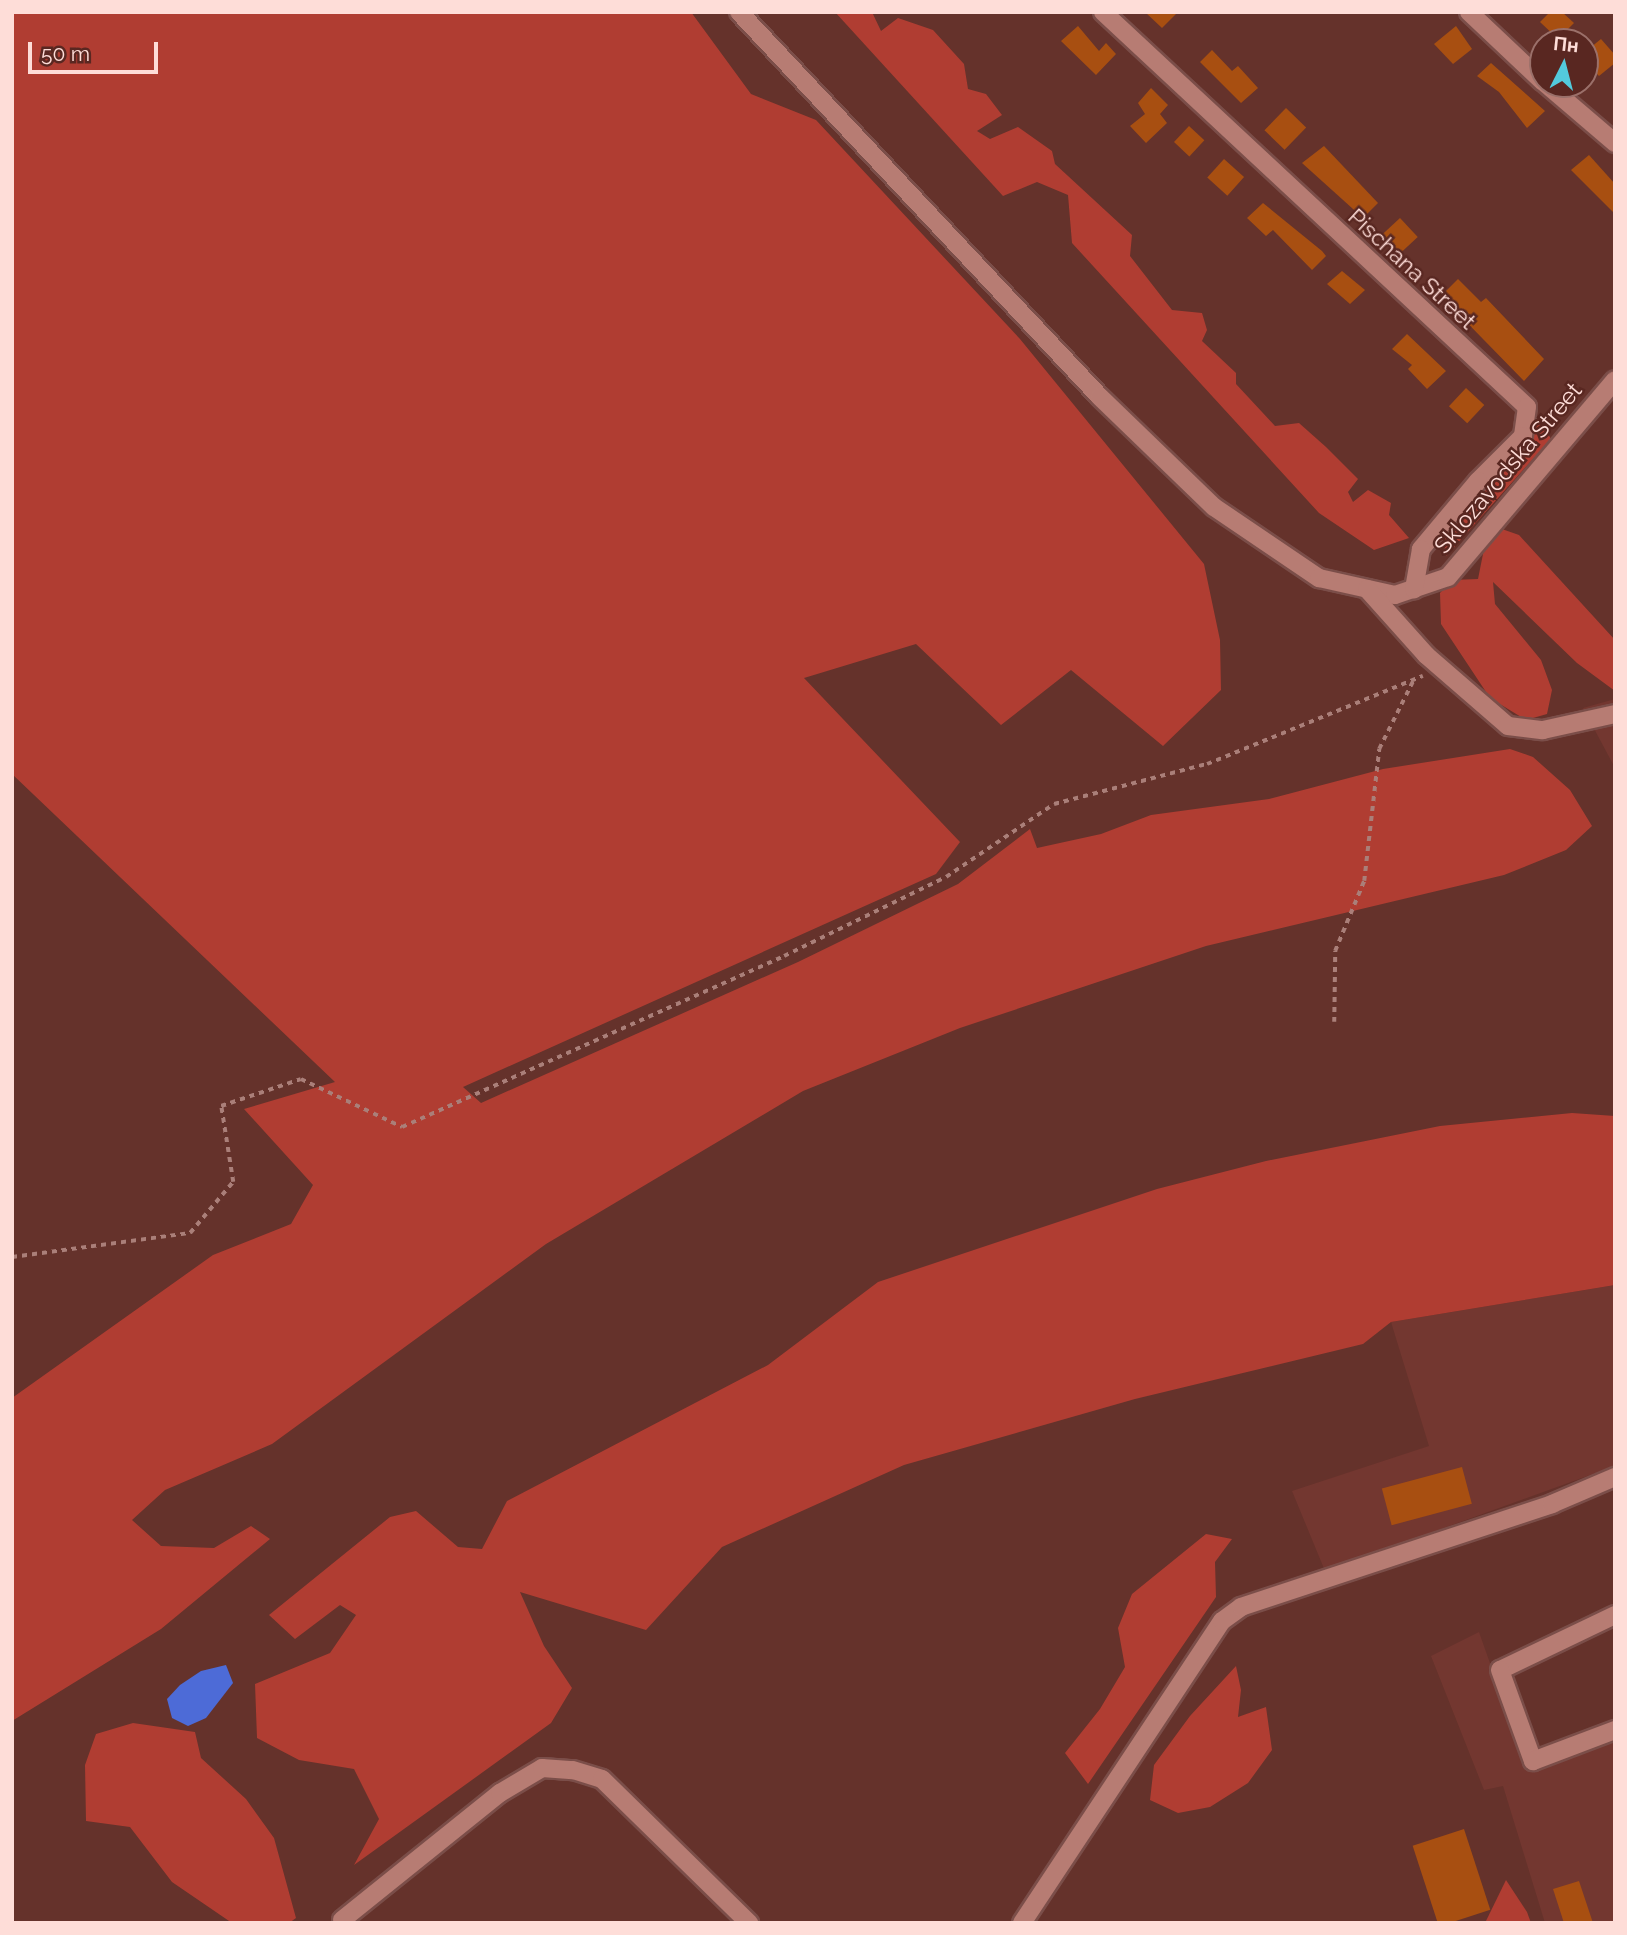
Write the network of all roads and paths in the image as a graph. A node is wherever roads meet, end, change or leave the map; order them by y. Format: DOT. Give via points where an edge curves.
graph roads {
  1 [pos="739,12"];
  2 [pos="1103,12"];
  3 [pos="1469,12"];
  4 [pos="1529,69"];
  5 [pos="1562,98"];
  6 [pos="1615,143"];
  7 [pos="1615,380"];
  8 [pos="1367,589"];
  9 [pos="1414,589"];
  10 [pos="1440,668"];
  11 [pos="1414,679"];
  12 [pos="1615,714"];
  13 [pos="1334,1022"];
  14 [pos="12,1257"];
  15 [pos="1615,1477"];
  16 [pos="1615,1615"];
  17 [pos="1615,1730"];
  18 [pos="342,1920"];
  19 [pos="749,1923"];
  20 [pos="1022,1923"];
  1 -- 8 [label="street" via="1100,397 1214,507 1319,578"];
  2 -- 9 [label="street, Pischana Street" via="1527,407 1524,436 1420,549"];
  3 -- 4 [label="street"];
  5 -- 6 [label="street"];
  7 -- 9 [label="street, Sklozavodska Street" via="1448,577"];
  8 -- 9 [label="street, Sklozavodska Street" via="1395,595"];
  8 -- 10 [label="street"];
  10 -- 11 [label="path"];
  10 -- 12 [label="street" via="1508,726 1543,730"];
  11 -- 13 [label="path" via="1380,749 1364,881 1335,951"];
  11 -- 14 [label="path" via="1207,764 1054,804 946,877 784,956 401,1127 301,1079 221,1106 233,1182 190,1233"];
  15 -- 20 [label="street" via="1552,1504 1241,1607 1222,1621"];
  16 -- 17 [label="street" via="1500,1670 1533,1761"];
  18 -- 19 [label="street" via="500,1793 542,1768 573,1770 602,1779"];
}
